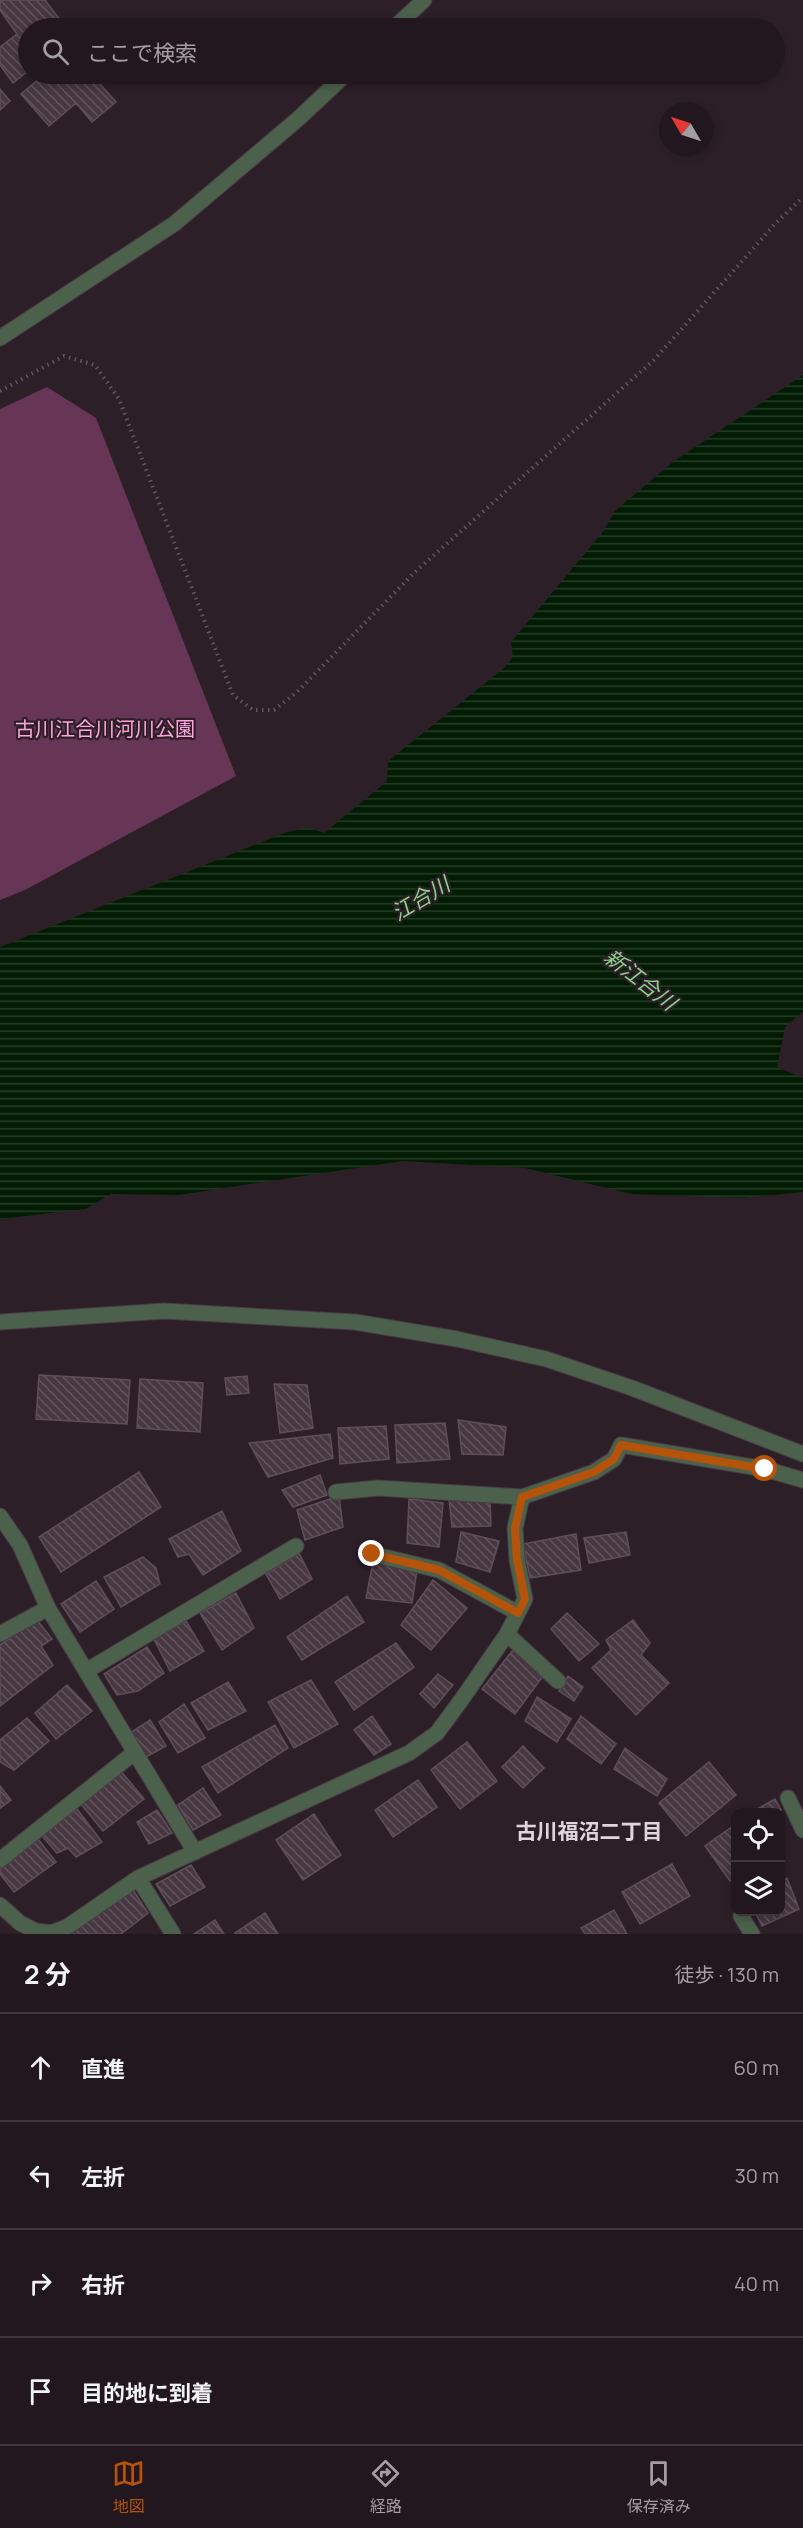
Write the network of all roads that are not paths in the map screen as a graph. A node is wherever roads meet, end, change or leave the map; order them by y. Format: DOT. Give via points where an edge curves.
graph roads {
  1 [pos="424,0"];
  2 [pos="405,18"];
  3 [pos="335,84"];
  4 [pos="0,338"];
  5 [pos="0,1322"];
  6 [pos="803,1454"];
  7 [pos="803,1480"];
  8 [pos="336,1492"];
  9 [pos="522,1497"];
  10 [pos="0,1516"];
  11 [pos="296,1546"];
  12 [pos="372,1554"];
  13 [pos="48,1608"];
  14 [pos="518,1613"];
  15 [pos="0,1634"];
  16 [pos="507,1634"];
  17 [pos="86,1671"];
  18 [pos="558,1681"];
  19 [pos="135,1752"];
  20 [pos="788,1798"];
  21 [pos="803,1830"];
  22 [pos="195,1852"];
  23 [pos="0,1860"];
  24 [pos="138,1878"];
  25 [pos="0,1905"];
  26 [pos="741,1916"];
  27 [pos="173,1934"];
  28 [pos="752,1934"];
  1 -- 2 [label="street"];
  3 -- 4 [label="street" via="174,224"];
  5 -- 6 [label="street" via="164,1311 355,1322 457,1338 546,1359"];
  7 -- 9 [label="street" via="765,1469 621,1445 614,1459 594,1472"];
  8 -- 9 [label="street" via="378,1488"];
  9 -- 14 [label="street" via="515,1528 525,1599"];
  10 -- 13 [label="street" via="21,1545"];
  11 -- 17 [label="street"];
  12 -- 14 [label="street" via="439,1570"];
  13 -- 15 [label="street"];
  13 -- 17 [label="street"];
  14 -- 16 [label="street"];
  16 -- 18 [label="street"];
  16 -- 22 [label="street" via="437,1733 410,1753"];
  17 -- 19 [label="street"];
  19 -- 22 [label="street"];
  19 -- 23 [label="street"];
  20 -- 21 [label="street"];
  22 -- 24 [label="street"];
  24 -- 25 [label="street" via="67,1927 51,1933 36,1932"];
  24 -- 27 [label="street"];
  26 -- 28 [label="street"];
}
